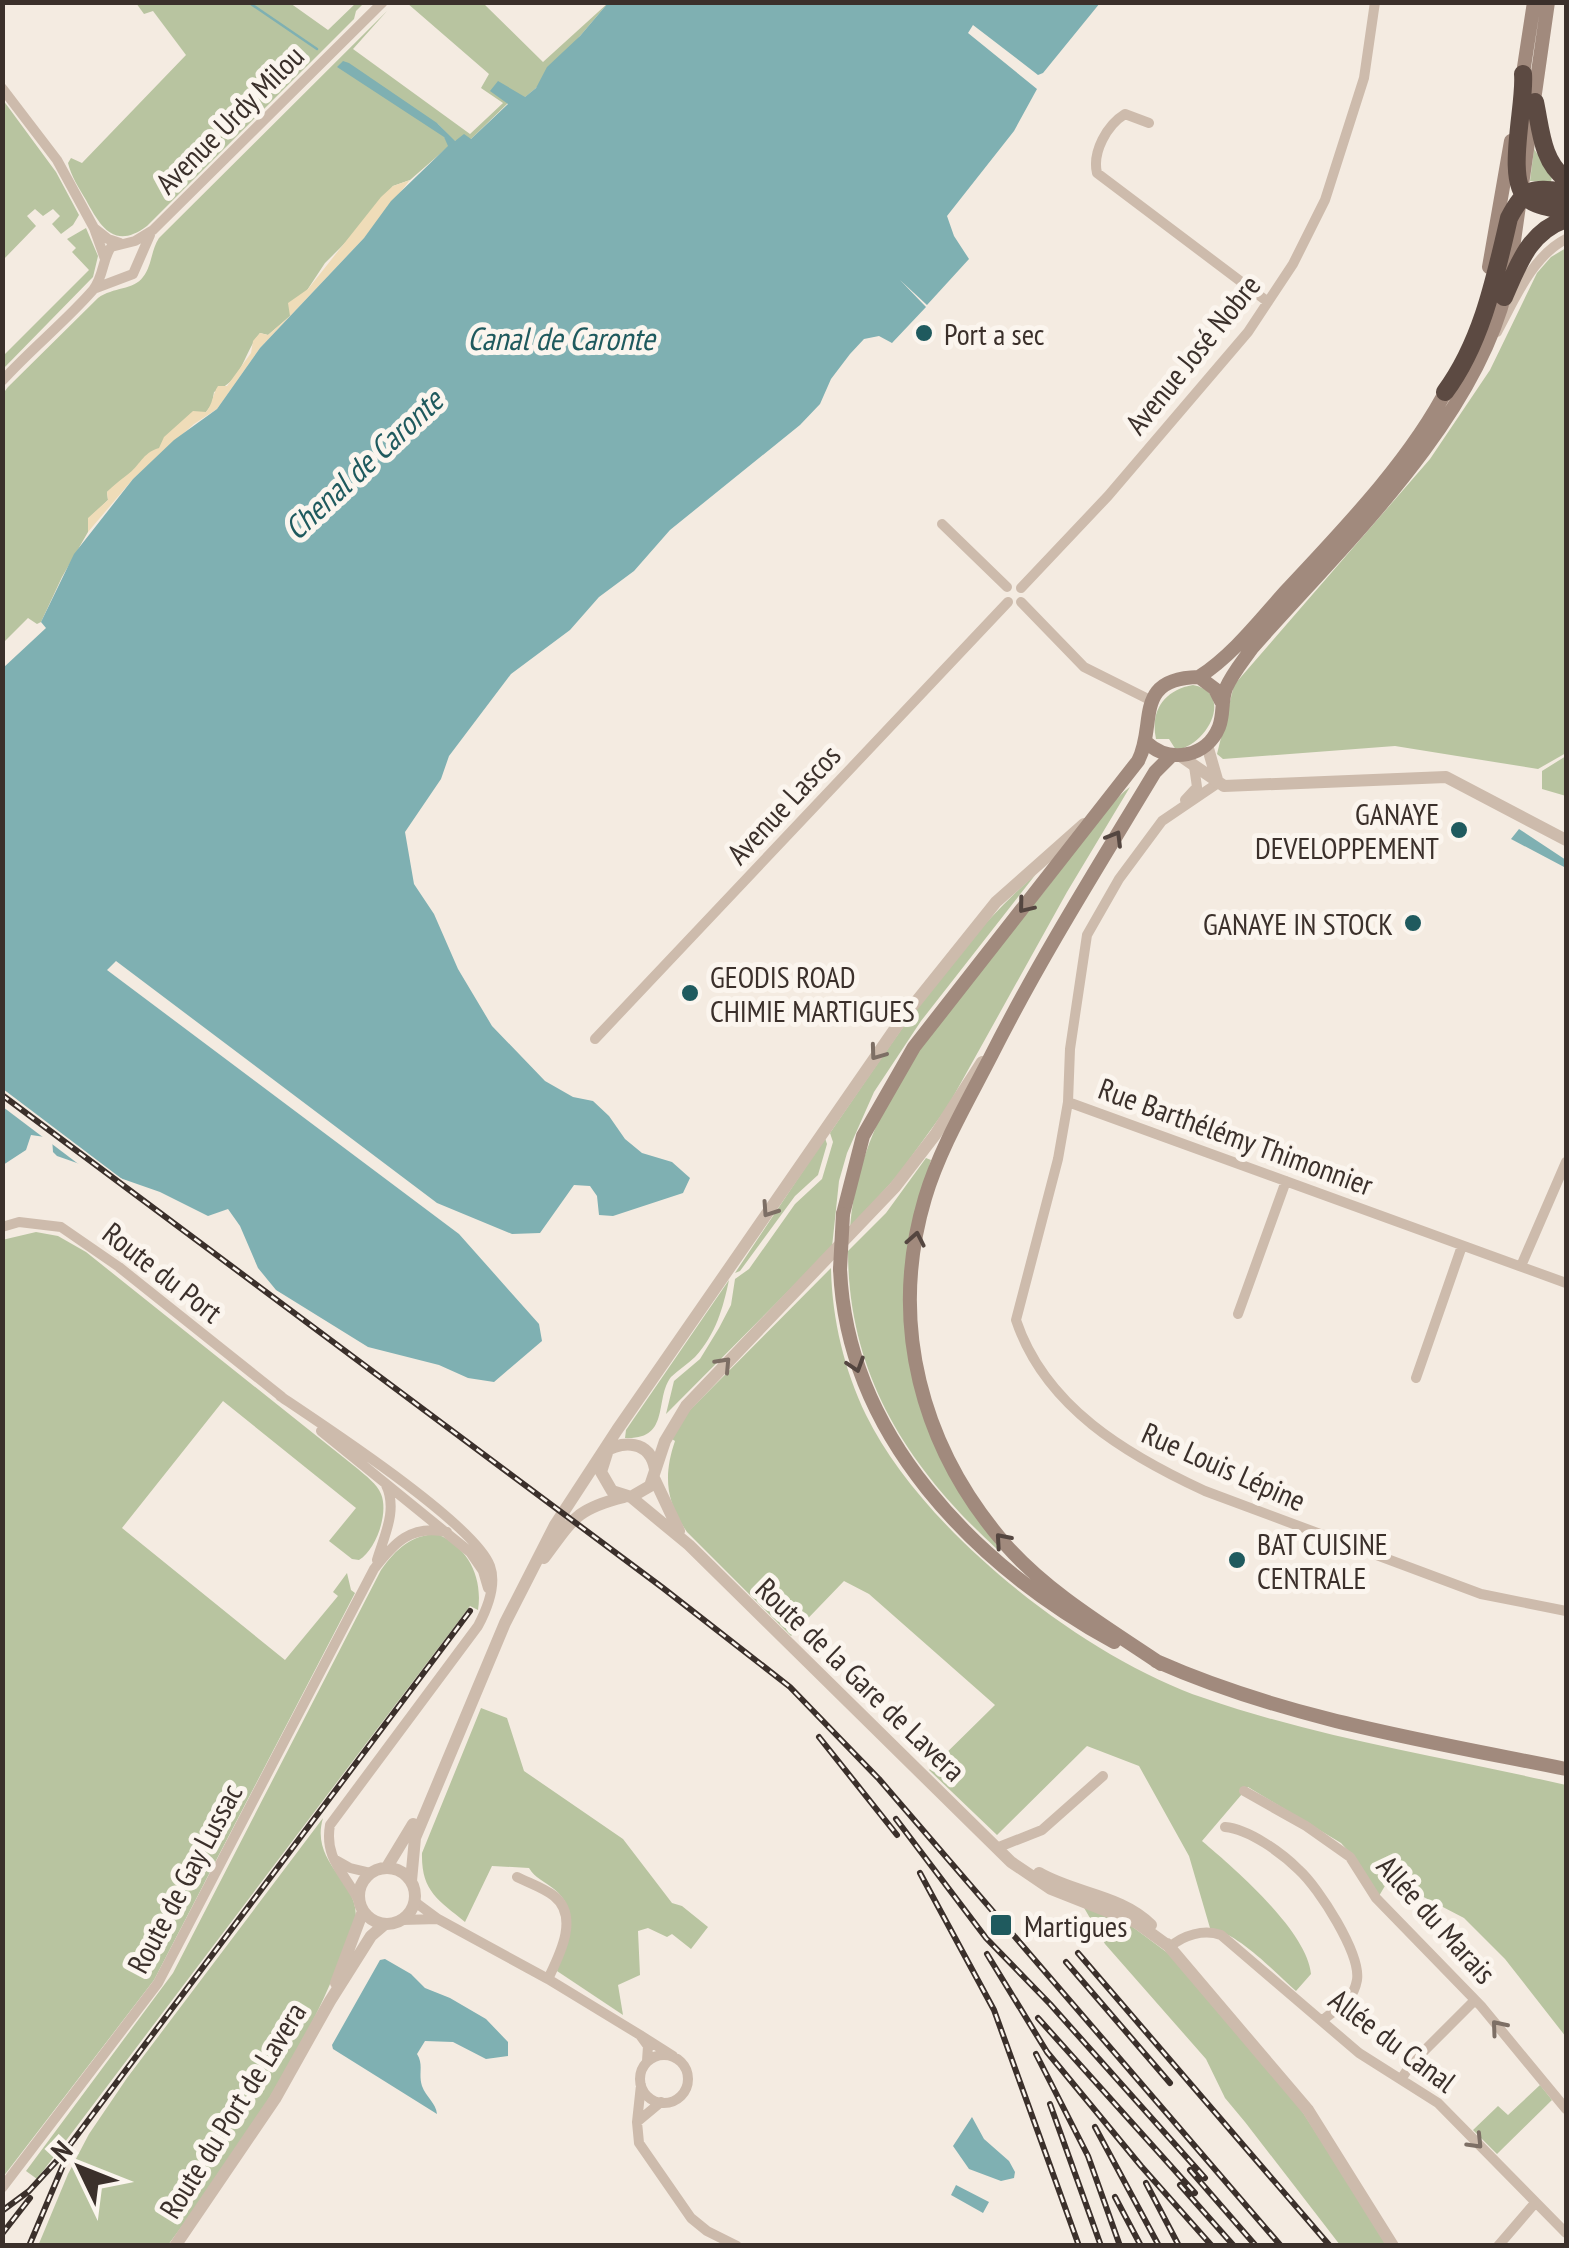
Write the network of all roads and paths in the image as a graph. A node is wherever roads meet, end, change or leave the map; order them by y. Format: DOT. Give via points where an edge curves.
graph roads {
  1 [pos="383,2"];
  2 [pos="1375,2"];
  3 [pos="1534,2"];
  4 [pos="1548,2"];
  5 [pos="1523,74"];
  6 [pos="2,88"];
  7 [pos="1535,102"];
  8 [pos="1149,123"];
  9 [pos="1566,179"];
  10 [pos="1566,192"];
  11 [pos="1522,195"];
  12 [pos="1566,210"];
  13 [pos="1566,219"];
  14 [pos="94,228"];
  15 [pos="154,230"];
  16 [pos="1566,240"];
  17 [pos="124,243"];
  18 [pos="140,259"];
  19 [pos="106,263"];
  20 [pos="122,277"];
  21 [pos="93,290"];
  22 [pos="1504,297"];
  23 [pos="1268,302"];
  24 [pos="1476,368"];
  25 [pos="2,380"];
  26 [pos="1445,392"];
  27 [pos="942,524"];
  28 [pos="1007,588"];
  29 [pos="1021,588"];
  30 [pos="1008,602"];
  31 [pos="1021,602"];
  32 [pos="1199,677"];
  33 [pos="1152,700"];
  34 [pos="1221,701"];
  35 [pos="1147,743"];
  36 [pos="1207,744"];
  37 [pos="1182,760"];
  38 [pos="1221,784"];
  39 [pos="1108,802"];
  40 [pos="1162,821"];
  41 [pos="1566,840"];
  42 [pos="1013,1013"];
  43 [pos="595,1039"];
  44 [pos="1068,1102"];
  45 [pos="1566,1162"];
  46 [pos="1286,1181"];
  47 [pos="2,1227"];
  48 [pos="1462,1246"];
  49 [pos="1521,1266"];
  50 [pos="1566,1283"];
  51 [pos="1238,1314"];
  52 [pos="1416,1378"];
  53 [pos="280,1396"];
  54 [pos="606,1450"];
  55 [pos="655,1475"];
  56 [pos="386,1484"];
  57 [pos="628,1497"];
  58 [pos="415,1503"];
  59 [pos="390,1519"];
  60 [pos="447,1532"];
  61 [pos="409,1533"];
  62 [pos="688,1545"];
  63 [pos="374,1570"];
  64 [pos="525,1584"];
  65 [pos="490,1596"];
  66 [pos="1566,1611"];
  67 [pos="1161,1664"];
  68 [pos="1566,1769"];
  69 [pos="441,1774"];
  70 [pos="1103,1776"];
  71 [pos="1244,1791"];
  72 [pos="1225,1828"];
  73 [pos="999,1847"];
  74 [pos="333,1858"];
  75 [pos="387,1867"];
  76 [pos="371,1872"];
  77 [pos="518,1877"];
  78 [pos="411,1881"];
  79 [pos="415,1902"];
  80 [pos="361,1906"];
  81 [pos="438,1919"];
  82 [pos="402,1920"];
  83 [pos="385,1924"];
  84 [pos="1170,1947"];
  85 [pos="548,1979"];
  86 [pos="1475,2000"];
  87 [pos="330,2002"];
  88 [pos="1323,2020"];
  89 [pos="640,2035"];
  90 [pos="674,2056"];
  91 [pos="646,2064"];
  92 [pos="1402,2078"];
  93 [pos="641,2084"];
  94 [pos="661,2102"];
  95 [pos="1566,2109"];
  96 [pos="637,2122"];
  97 [pos="2,2188"];
  98 [pos="1535,2203"];
  99 [pos="1566,2233"];
  100 [pos="175,2246"];
  101 [pos="737,2246"];
  102 [pos="1393,2246"];
  103 [pos="1498,2246"];
  1 -- 15 [label="street, Avenue Urdy Milou"];
  2 -- 23 [label="street, Avenue José Nobre" via="1366,71 1325,200"];
  3 -- 5 [label="main road"];
  4 -- 7 [label="main road"];
  5 -- 11 [label="highway" via="1516,165"];
  5 -- 26 [label="main road" via="1490,263"];
  6 -- 14 [label="street" via="51,151"];
  7 -- 9 [label="highway" via="1546,155"];
  7 -- 11 [label="main road"];
  8 -- 23 [label="street" via="1125,114 1118,118 1096,152 1097,172"];
  10 -- 11 [label="highway" via="1537,188"];
  11 -- 12 [label="highway"];
  11 -- 22 [label="main road"];
  11 -- 26 [label="highway" via="1509,218 1469,353"];
  13 -- 22 [label="highway" via="1529,244"];
  14 -- 17 [label="street"];
  14 -- 19 [label="street"];
  15 -- 17 [label="street, Avenue Urdy Milou"];
  15 -- 18 [label="street, Avenue Urdy Milou"];
  16 -- 24 [label="street" via="1525,281"];
  17 -- 18 [label="street"];
  17 -- 19 [label="street" via="112,247"];
  18 -- 20 [label="street" via="133,274"];
  19 -- 20 [label="street"];
  19 -- 21 [label="street"];
  20 -- 21 [label="street"];
  21 -- 25 [label="street"];
  22 -- 24 [label="main road"];
  23 -- 29 [label="street, Avenue José Nobre" via="1108,496"];
  24 -- 34 [label="main road" via="1416,461 1252,648"];
  26 -- 32 [label="main road" via="1321,553 1220,664"];
  27 -- 28 [label="street"];
  28 -- 29 [label="street"];
  28 -- 30 [label="street"];
  29 -- 31 [label="street"];
  30 -- 31 [label="street"];
  30 -- 43 [label="street, Avenue Lascos"];
  31 -- 33 [label="street" via="1084,667"];
  32 -- 33 [label="main road" via="1174,681"];
  32 -- 34 [label="main road"];
  33 -- 35 [label="main road"];
  34 -- 36 [label="main road" via="1220,724"];
  35 -- 37 [label="main road"];
  35 -- 39 [label="main road"];
  36 -- 37 [label="main road"];
  36 -- 38 [label="street"];
  37 -- 38 [label="street"];
  37 -- 40 [label="street" via="1197,787"];
  42 -- 37 [label="main road, one-way" via="1156,772"];
  38 -- 40 [label="street, Rue Barthélémy Thimonnier"];
  38 -- 41 [label="street" via="1446,778"];
  39 -- 54 [label="street, one-way" via="996,902 898,1023"];
  39 -- 67 [label="main road, one-way, bridge" via="899,1070 863,1136 842,1214 840,1269 845,1322 865,1391 886,1434 925,1485 1036,1592 1083,1625"];
  40 -- 44 [label="street, Rue Barthélémy Thimonnier" via="1087,935"];
  55 -- 42 [label="street, one-way" via="686,1406 895,1188"];
  67 -- 42 [label="main road, one-way" via="1067,1599 1007,1546 950,1466 918,1380 908,1295 925,1198"];
  44 -- 46 [label="street, Rue Barthélémy Thimonnier"];
  44 -- 66 [label="street, Rue Louis Lépine" via="1016,1320 1023,1342 1074,1409 1123,1449 1205,1491 1481,1594"];
  45 -- 49 [label="street"];
  46 -- 48 [label="street, Rue Barthélémy Thimonnier"];
  46 -- 51 [label="street"];
  47 -- 53 [label="street, Route du Port" via="61,1226"];
  48 -- 49 [label="street, Rue Barthélémy Thimonnier"];
  48 -- 52 [label="street"];
  49 -- 50 [label="street, Rue Barthélémy Thimonnier"];
  53 -- 56 [label="street, Route du Port"];
  53 -- 58 [label="street, Route du Port" via="348,1442"];
  54 -- 55 [label="street" via="639,1445 654,1461"];
  54 -- 57 [label="street" via="603,1480"];
  54 -- 64 [label="street"];
  55 -- 57 [label="street" via="642,1494"];
  55 -- 62 [label="street, Route de la Gare de Lavera"];
  56 -- 58 [label="street, Route du Port"];
  56 -- 59 [label="street, Route de Gay Lussac"];
  57 -- 62 [label="street, Route de la Gare de Lavera"];
  57 -- 64 [label="street" via="580,1513"];
  58 -- 59 [label="street, Route de Gay Lussac"];
  58 -- 60 [label="street, Route du Port"];
  58 -- 61 [label="street, Route de Gay Lussac"];
  58 -- 65 [label="street, Route du Port" via="483,1552 492,1575"];
  59 -- 63 [label="street, Route de Gay Lussac"];
  60 -- 61 [label="street"];
  60 -- 65 [label="street, Route du Port" via="477,1560"];
  61 -- 63 [label="street, Route de Gay Lussac"];
  62 -- 73 [label="street, Route de la Gare de Lavera"];
  63 -- 97 [label="street, Route de Gay Lussac" via="158,1983"];
  64 -- 69 [label="street"];
  65 -- 74 [label="street" via="478,1626 330,1825"];
  67 -- 68 [label="main road" via="1300,1713"];
  69 -- 75 [label="street"];
  69 -- 78 [label="street" via="415,1838"];
  70 -- 73 [label="street" via="1042,1830"];
  71 -- 86 [label="street, Allée du Marais" via="1344,1852 1376,1898"];
  72 -- 88 [label="street" via="1242,1831 1300,1870 1353,1949 1353,1992"];
  73 -- 84 [label="street, Route de la Gare de Lavera" via="1050,1879 1138,1913"];
  74 -- 76 [label="street"];
  74 -- 80 [label="street"];
  75 -- 76 [label="street"];
  75 -- 78 [label="street"];
  76 -- 80 [label="street" via="361,1885"];
  77 -- 85 [label="street" via="552,1894 564,1911 565,1938"];
  78 -- 79 [label="street"];
  79 -- 81 [label="street"];
  79 -- 82 [label="street"];
  80 -- 83 [label="street"];
  80 -- 87 [label="street, Route du Port de Lavera"];
  81 -- 82 [label="street"];
  81 -- 85 [label="street"];
  82 -- 83 [label="street"];
  83 -- 87 [label="street, Route du Port de Lavera"];
  84 -- 88 [label="street, Allée du Canal" via="1196,1934 1221,1934"];
  84 -- 102 [label="street, Route de la Gare de Lavera" via="1308,2110"];
  85 -- 89 [label="street"];
  86 -- 92 [label="street"];
  95 -- 86 [label="street, Allée du Marais, one-way"];
  87 -- 100 [label="street, Route du Port de Lavera" via="275,2099"];
  88 -- 92 [label="street, Allée du Canal" via="1358,2052"];
  89 -- 90 [label="street"];
  89 -- 91 [label="street" via="648,2046"];
  90 -- 91 [label="street"];
  90 -- 94 [label="street" via="688,2074 686,2088"];
  91 -- 93 [label="street"];
  92 -- 98 [label="street, Allée du Canal, one-way" via="1438,2103"];
  93 -- 94 [label="street"];
  93 -- 96 [label="street"];
  94 -- 96 [label="street"];
  96 -- 101 [label="street" via="640,2143 692,2218"];
  98 -- 99 [label="street, Allée du Canal"];
  98 -- 103 [label="street"];
}
